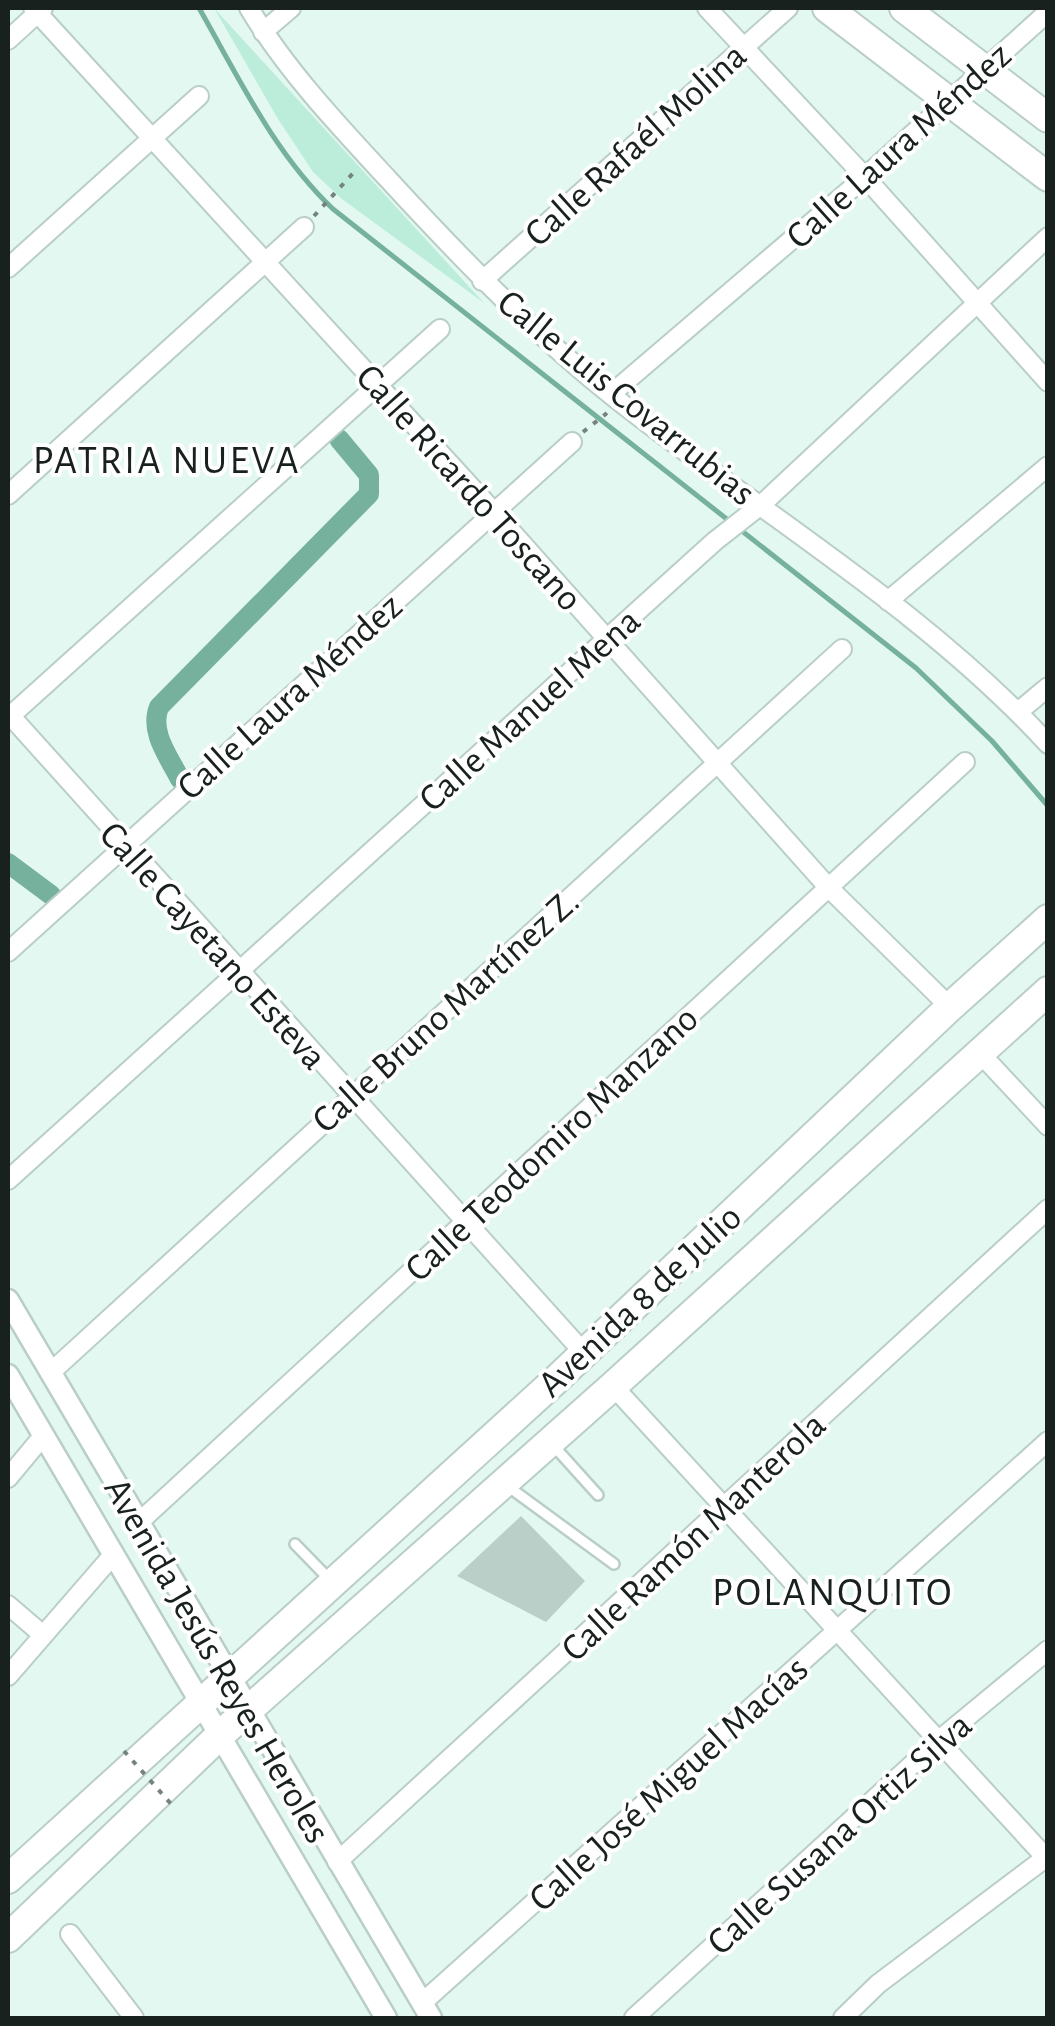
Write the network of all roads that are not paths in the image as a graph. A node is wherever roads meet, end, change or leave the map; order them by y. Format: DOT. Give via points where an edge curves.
graph roads {
  1 [pos="249,8"];
  2 [pos="291,8"];
  3 [pos="707,8"];
  4 [pos="788,8"];
  5 [pos="827,8"];
  6 [pos="904,8"];
  7 [pos="38,9"];
  8 [pos="1048,12"];
  9 [pos="264,32"];
  10 [pos="8,40"];
  11 [pos="742,46"];
  12 [pos="985,69"];
  13 [pos="199,96"];
  14 [pos="949,101"];
  15 [pos="1048,118"];
  16 [pos="152,138"];
  17 [pos="865,177"];
  18 [pos="1048,177"];
  19 [pos="304,227"];
  20 [pos="1048,237"];
  21 [pos="266,262"];
  22 [pos="8,268"];
  23 [pos="482,281"];
  24 [pos="976,302"];
  25 [pos="440,329"];
  26 [pos="1048,382"];
  27 [pos="378,385"];
  28 [pos="610,394"];
  29 [pos="572,442"];
  30 [pos="1048,466"];
  31 [pos="8,495"];
  32 [pos="757,508"];
  33 [pos="493,510"];
  34 [pos="888,601"];
  35 [pos="607,639"];
  36 [pos="842,649"];
  37 [pos="1048,687"];
  38 [pos="1018,712"];
  39 [pos="8,716"];
  40 [pos="1048,744"];
  41 [pos="718,760"];
  42 [pos="964,762"];
  43 [pos="124,846"];
  44 [pos="828,887"];
  45 [pos="1048,919"];
  46 [pos="8,952"];
  47 [pos="238,972"];
  48 [pos="1048,991"];
  49 [pos="950,1007"];
  50 [pos="979,1052"];
  51 [pos="351,1096"];
  52 [pos="1048,1126"];
  53 [pos="8,1180"];
  54 [pos="1048,1209"];
  55 [pos="465,1222"];
  56 [pos="8,1300"];
  57 [pos="584,1353"];
  58 [pos="50,1373"];
  59 [pos="8,1375"];
  60 [pos="613,1386"];
  61 [pos="43,1436"];
  62 [pos="1048,1441"];
  63 [pos="550,1442"];
  64 [pos="8,1478"];
  65 [pos="504,1484"];
  66 [pos="598,1496"];
  67 [pos="725,1507"];
  68 [pos="138,1524"];
  69 [pos="295,1544"];
  70 [pos="112,1554"];
  71 [pos="614,1564"];
  72 [pos="334,1584"];
  73 [pos="8,1606"];
  74 [pos="838,1631"];
  75 [pos="42,1635"];
  76 [pos="1048,1650"];
  77 [pos="8,1676"];
  78 [pos="228,1679"];
  79 [pos="200,1703"];
  80 [pos="248,1712"];
  81 [pos="219,1736"];
  82 [pos="938,1741"];
  83 [pos="1047,1858"];
  84 [pos="337,1862"];
  85 [pos="8,1879"];
  86 [pos="70,1934"];
  87 [pos="8,1938"];
  88 [pos="426,2011"];
  89 [pos="854,2014"];
  90 [pos="134,2018"];
  91 [pos="386,2018"];
  92 [pos="634,2018"];
  1 -- 9 [label="street, Calle Luis Covarrubias"];
  2 -- 9 [label="street"];
  3 -- 11 [label="street"];
  4 -- 11 [label="street, Calle Rafaél Molina"];
  5 -- 14 [label="main road"];
  6 -- 12 [label="main road"];
  7 -- 10 [label="street"];
  7 -- 16 [label="street, Calle Ricardo Toscano"];
  8 -- 12 [label="street, Calle Laura Méndez"];
  9 -- 23 [label="street, Calle Luis Covarrubias"];
  11 -- 17 [label="street"];
  11 -- 23 [label="street, Calle Rafaél Molina"];
  12 -- 14 [label="street, Calle Laura Méndez"];
  12 -- 15 [label="main road"];
  13 -- 16 [label="street"];
  14 -- 17 [label="street, Calle Laura Méndez"];
  14 -- 18 [label="main road"];
  16 -- 21 [label="street, Calle Ricardo Toscano"];
  16 -- 22 [label="street"];
  17 -- 24 [label="street"];
  17 -- 28 [label="street, Calle Laura Méndez"];
  19 -- 21 [label="street"];
  20 -- 24 [label="street, Calle Manuel Mena"];
  21 -- 27 [label="street, Calle Ricardo Toscano"];
  21 -- 31 [label="street"];
  23 -- 28 [label="street, Calle Luis Covarrubias"];
  24 -- 26 [label="street"];
  24 -- 32 [label="street, Calle Manuel Mena"];
  25 -- 27 [label="street"];
  27 -- 33 [label="street, Calle Ricardo Toscano"];
  27 -- 39 [label="street"];
  28 -- 32 [label="street, Calle Luis Covarrubias"];
  29 -- 33 [label="street, Calle Laura Méndez"];
  30 -- 34 [label="street"];
  32 -- 34 [label="street, Calle Luis Covarrubias"];
  32 -- 35 [label="street, Calle Manuel Mena"];
  33 -- 35 [label="street, Calle Ricardo Toscano"];
  33 -- 43 [label="street, Calle Laura Méndez"];
  34 -- 38 [label="street, Calle Luis Covarrubias"];
  35 -- 41 [label="street, Calle Ricardo Toscano"];
  35 -- 47 [label="street, Calle Manuel Mena"];
  36 -- 41 [label="street, Calle Bruno Martínez Z."];
  37 -- 38 [label="street"];
  38 -- 40 [label="street, Calle Luis Covarrubias"];
  39 -- 43 [label="street, Calle Cayetano Esteva"];
  41 -- 44 [label="street, Calle Ricardo Toscano"];
  41 -- 51 [label="street, Calle Bruno Martínez Z."];
  42 -- 44 [label="street, Calle Teodomiro Manzano"];
  43 -- 46 [label="street, Calle Laura Méndez"];
  43 -- 47 [label="street, Calle Cayetano Esteva"];
  44 -- 49 [label="street, Calle Ricardo Toscano"];
  44 -- 55 [label="street, Calle Teodomiro Manzano"];
  45 -- 49 [label="main road, Avenida 8 de Julio"];
  47 -- 51 [label="street, Calle Cayetano Esteva"];
  47 -- 53 [label="street, Calle Manuel Mena"];
  48 -- 50 [label="main road, Avenida 8 de Julio"];
  49 -- 57 [label="main road, Avenida 8 de Julio"];
  50 -- 52 [label="street"];
  50 -- 60 [label="main road, Avenida 8 de Julio"];
  51 -- 55 [label="street, Calle Cayetano Esteva"];
  51 -- 58 [label="street, Calle Bruno Martínez Z."];
  54 -- 67 [label="street, Calle Ramón Manterola"];
  55 -- 57 [label="street, Calle Cayetano Esteva"];
  55 -- 68 [label="street, Calle Teodomiro Manzano"];
  56 -- 58 [label="street, Avenida Jesús Reyes Heroles"];
  57 -- 72 [label="main road, Avenida 8 de Julio"];
  58 -- 68 [label="street, Avenida Jesús Reyes Heroles"];
  59 -- 61 [label="street, Avenida Jesús Reyes Heroles"];
  60 -- 63 [label="main road, Avenida 8 de Julio"];
  60 -- 67 [label="street"];
  61 -- 64 [label="street"];
  61 -- 70 [label="street, Avenida Jesús Reyes Heroles"];
  62 -- 74 [label="street, Calle José Miguel Macías"];
  63 -- 65 [label="main road, Avenida 8 de Julio"];
  63 -- 66 [label="lane"];
  65 -- 71 [label="lane"];
  65 -- 80 [label="main road, Avenida 8 de Julio"];
  67 -- 74 [label="street"];
  67 -- 84 [label="street, Calle Ramón Manterola"];
  68 -- 78 [label="street, Avenida Jesús Reyes Heroles"];
  69 -- 72 [label="lane"];
  70 -- 75 [label="street"];
  70 -- 79 [label="street, Avenida Jesús Reyes Heroles"];
  72 -- 78 [label="main road, Avenida 8 de Julio"];
  73 -- 75 [label="street"];
  74 -- 82 [label="street"];
  74 -- 88 [label="street, Calle José Miguel Macías"];
  75 -- 77 [label="street"];
  76 -- 82 [label="street, Calle Susana Ortiz Silva"];
  78 -- 79 [label="main road, Avenida 8 de Julio"];
  78 -- 80 [label="street, Avenida Jesús Reyes Heroles"];
  79 -- 81 [label="street, Avenida Jesús Reyes Heroles"];
  79 -- 85 [label="main road, Avenida 8 de Julio"];
  80 -- 81 [label="main road, Avenida 8 de Julio"];
  80 -- 84 [label="street, Avenida Jesús Reyes Heroles"];
  81 -- 87 [label="main road, Avenida 8 de Julio"];
  81 -- 91 [label="street, Avenida Jesús Reyes Heroles"];
  82 -- 83 [label="street"];
  82 -- 92 [label="street, Calle Susana Ortiz Silva"];
  83 -- 89 [label="street" via="878,1984"];
  84 -- 88 [label="street, Avenida Jesús Reyes Heroles"];
  86 -- 90 [label="street"];
}
